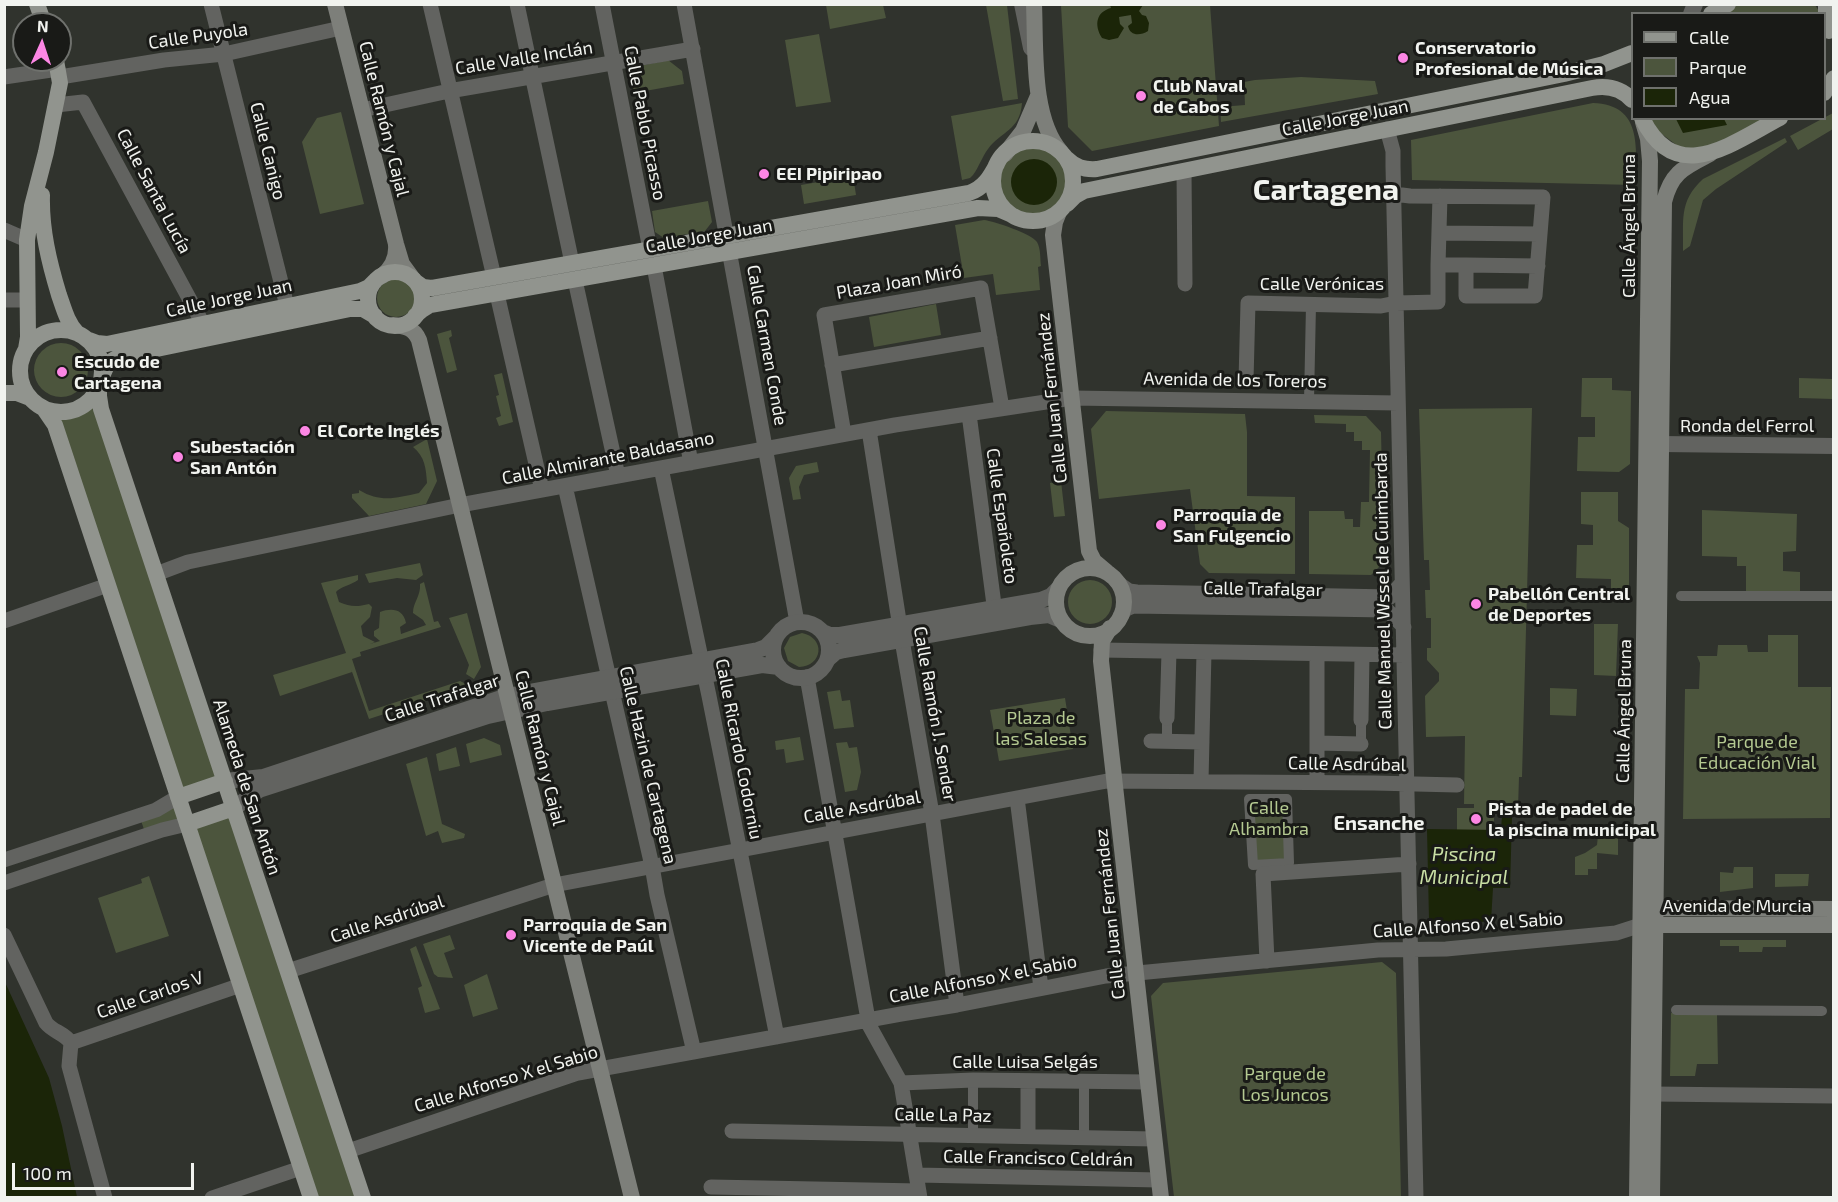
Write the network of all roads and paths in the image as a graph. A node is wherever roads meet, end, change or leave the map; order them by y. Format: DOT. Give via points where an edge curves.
graph roads {
  1 [pos="211,4"];
  2 [pos="335,4"];
  3 [pos="430,4"];
  4 [pos="517,4"];
  5 [pos="602,4"];
  6 [pos="684,4"];
  7 [pos="1022,4"];
  8 [pos="1034,4"];
  9 [pos="1728,4"];
  10 [pos="1826,4"];
  11 [pos="1714,12"];
  12 [pos="341,28"];
  13 [pos="1829,31"];
  14 [pos="693,49"];
  15 [pos="1631,53"];
  16 [pos="224,54"];
  17 [pos="614,63"];
  18 [pos="72,68"];
  19 [pos="38,72"];
  20 [pos="58,72"];
  21 [pos="4,77"];
  22 [pos="532,77"];
  23 [pos="1833,78"];
  24 [pos="1038,87"];
  25 [pos="449,91"];
  26 [pos="1826,92"];
  27 [pos="1631,99"];
  28 [pos="56,105"];
  29 [pos="362,110"];
  30 [pos="1643,120"];
  31 [pos="1643,120"];
  32 [pos="1775,120"];
  33 [pos="1387,129"];
  34 [pos="46,152"];
  35 [pos="1710,154"];
  36 [pos="1063,155"];
  37 [pos="1001,159"];
  38 [pos="1184,171"];
  39 [pos="1394,194"];
  40 [pos="1440,196"];
  41 [pos="1063,208"];
  42 [pos="1012,215"];
  43 [pos="5,230"];
  44 [pos="1439,233"];
  45 [pos="1540,234"];
  46 [pos="727,236"];
  47 [pos="27,240"];
  48 [pos="396,244"];
  49 [pos="730,252"];
  50 [pos="652,258"];
  51 [pos="572,263"];
  52 [pos="1438,265"];
  53 [pos="1466,265"];
  54 [pos="1538,267"];
  55 [pos="51,271"];
  56 [pos="378,278"];
  57 [pos="415,280"];
  58 [pos="575,280"];
  59 [pos="1185,284"];
  60 [pos="496,285"];
  61 [pos="4,300"];
  62 [pos="27,300"];
  63 [pos="1396,303"];
  64 [pos="1311,304"];
  65 [pos="287,306"];
  66 [pos="375,316"];
  67 [pos="415,316"];
  68 [pos="203,324"];
  69 [pos="393,325"];
  70 [pos="83,337"];
  71 [pos="990,338"];
  72 [pos="23,356"];
  73 [pos="832,364"];
  74 [pos="4,377"];
  75 [pos="101,381"];
  76 [pos="1246,381"];
  77 [pos="4,393"];
  78 [pos="30,398"];
  79 [pos="1071,398"];
  80 [pos="1309,401"];
  81 [pos="1398,403"];
  82 [pos="1002,408"];
  83 [pos="44,409"];
  84 [pos="969,414"];
  85 [pos="869,430"];
  86 [pos="844,434"];
  87 [pos="1661,444"];
  88 [pos="1833,446"];
  89 [pos="765,449"];
  90 [pos="691,462"];
  91 [pos="661,468"];
  92 [pos="618,476"];
  93 [pos="565,486"];
  94 [pos="542,490"];
  95 [pos="460,505"];
  96 [pos="156,574"];
  97 [pos="1113,578"];
  98 [pos="1402,583"];
  99 [pos="108,585"];
  100 [pos="1058,589"];
  101 [pos="1681,596"];
  102 [pos="1833,596"];
  103 [pos="996,615"];
  104 [pos="1061,620"];
  105 [pos="4,621"];
  106 [pos="797,622"];
  107 [pos="1115,622"];
  108 [pos="1404,627"];
  109 [pos="823,632"];
  110 [pos="901,632"];
  111 [pos="776,637"];
  112 [pos="1101,650"];
  113 [pos="1169,652"];
  114 [pos="1204,652"];
  115 [pos="1317,654"];
  116 [pos="1362,655"];
  117 [pos="1404,655"];
  118 [pos="828,659"];
  119 [pos="779,667"];
  120 [pos="703,668"];
  121 [pos="807,677"];
  122 [pos="611,685"];
  123 [pos="509,703"];
  124 [pos="1167,718"];
  125 [pos="1362,720"];
  126 [pos="1150,741"];
  127 [pos="1167,741"];
  128 [pos="1202,742"];
  129 [pos="1317,743"];
  130 [pos="1361,744"];
  131 [pos="1114,780"];
  132 [pos="225,781"];
  133 [pos="1200,781"];
  134 [pos="1317,782"];
  135 [pos="1407,784"];
  136 [pos="1457,786"];
  137 [pos="178,797"];
  138 [pos="1017,798"];
  139 [pos="1287,799"];
  140 [pos="234,808"];
  141 [pos="932,814"];
  142 [pos="187,824"];
  143 [pos="835,832"];
  144 [pos="740,850"];
  145 [pos="4,860"];
  146 [pos="1409,864"];
  147 [pos="652,866"];
  148 [pos="4,883"];
  149 [pos="554,885"];
  150 [pos="1833,909"];
  151 [pos="1648,916"];
  152 [pos="1833,925"];
  153 [pos="4,935"];
  154 [pos="1411,950"];
  155 [pos="1268,961"];
  156 [pos="288,971"];
  157 [pos="1136,974"];
  158 [pos="241,985"];
  159 [pos="1041,988"];
  160 [pos="957,1005"];
  161 [pos="1676,1010"];
  162 [pos="1822,1011"];
  163 [pos="868,1020"];
  164 [pos="777,1037"];
  165 [pos="71,1043"];
  166 [pos="694,1052"];
  167 [pos="600,1068"];
  168 [pos="973,1080"];
  169 [pos="1028,1081"];
  170 [pos="1084,1082"];
  171 [pos="1148,1082"];
  172 [pos="902,1083"];
  173 [pos="1653,1094"];
  174 [pos="1833,1096"];
  175 [pos="732,1131"];
  176 [pos="909,1134"];
  177 [pos="973,1135"];
  178 [pos="1028,1136"];
  179 [pos="1084,1137"];
  180 [pos="1154,1139"];
  181 [pos="348,1151"];
  182 [pos="301,1168"];
  183 [pos="916,1175"];
  184 [pos="1159,1180"];
  185 [pos="711,1187"];
  186 [pos="920,1194"];
  187 [pos="105,1197"];
  188 [pos="212,1197"];
  189 [pos="311,1197"];
  190 [pos="363,1197"];
  191 [pos="632,1197"];
  192 [pos="1161,1197"];
  193 [pos="1416,1197"];
  194 [pos="1637,1197"];
  195 [pos="1652,1197"];
  1 -- 16 [label="street, Calle Canigo"];
  2 -- 12 [label="main road, Calle Ramón y Cajal"];
  3 -- 25 [label="street"];
  4 -- 22 [label="street"];
  5 -- 17 [label="street, Calle Pablo Picasso"];
  6 -- 14 [label="street, Calle Carmen Conde"];
  7 -- 24 [label="street"];
  8 -- 24 [label="main road"];
  9 -- 11 [label="main road"];
  10 -- 13 [label="main road"];
  12 -- 16 [label="street, Calle Puyola"];
  12 -- 29 [label="main road, Calle Ramón y Cajal"];
  14 -- 17 [label="street, Calle Valle Inclán"];
  14 -- 46 [label="street, Calle Carmen Conde"];
  15 -- 36 [label="main road, Calle Jorge Juan" via="1564,74 1097,169 1078,167"];
  16 -- 18 [label="street, Calle Puyola"];
  16 -- 65 [label="street, Calle Canigo"];
  17 -- 22 [label="street, Calle Valle Inclán"];
  17 -- 50 [label="street, Calle Pablo Picasso"];
  19 -- 21 [label="street, Calle Puyola"];
  20 -- 28 [label="main road"];
  22 -- 25 [label="street, Calle Valle Inclán"];
  22 -- 51 [label="street"];
  23 -- 26 [label="main road"];
  24 -- 36 [label="main road" via="1047,131"];
  24 -- 37 [label="main road" via="1023,131"];
  25 -- 29 [label="street, Calle Valle Inclán"];
  25 -- 60 [label="street"];
  27 -- 33 [label="main road, Calle Jorge Juan" via="1617,89 1598,87"];
  28 -- 34 [label="main road"];
  28 -- 68 [label="street, Calle Santa Lucía" via="83,102"];
  29 -- 48 [label="main road, Calle Ramón y Cajal"];
  30 -- 35 [label="main road" via="1655,140 1671,151 1691,156"];
  31 -- 151 [label="main road, Calle Ángel Bruna" via="1650,161"];
  32 -- 35 [label="main road"];
  33 -- 38 [label="main road, Calle Jorge Juan"];
  33 -- 39 [label="street, Calle Manuel Wssel de Guimbarda" via="1393,150"];
  34 -- 47 [label="main road"];
  34 -- 55 [label="main road" via="42,211"];
  35 -- 87 [label="main road, Calle Ángel Bruna" via="1676,175 1664,202"];
  36 -- 37 [label="main road" via="1047,144 1032,141 1017,145"];
  36 -- 41 [label="main road" via="1074,180"];
  37 -- 42 [label="main road" via="993,178 995,194"];
  37 -- 46 [label="main road, Calle Jorge Juan" via="986,182 969,193"];
  38 -- 41 [label="main road, Calle Jorge Juan" via="1084,191"];
  38 -- 59 [label="street"];
  39 -- 40 [label="street"];
  39 -- 63 [label="street, Calle Manuel Wssel de Guimbarda"];
  40 -- 44 [label="street"];
  40 -- 45 [label="street" via="1543,197"];
  41 -- 42 [label="main road" via="1048,219 1034,222"];
  41 -- 79 [label="main road, Calle Juan Fernández" via="1053,235"];
  42 -- 49 [label="main road, Calle Jorge Juan" via="998,209 978,208"];
  43 -- 47 [label="street"];
  44 -- 45 [label="street"];
  44 -- 52 [label="street"];
  45 -- 54 [label="street"];
  46 -- 49 [label="street, Calle Carmen Conde"];
  46 -- 50 [label="main road, Calle Jorge Juan"];
  47 -- 55 [label="main road" via="44,255"];
  47 -- 62 [label="main road"];
  48 -- 56 [label="main road" via="392,264"];
  48 -- 57 [label="main road, Calle Ramón y Cajal" via="405,269"];
  49 -- 50 [label="main road, Calle Jorge Juan"];
  49 -- 89 [label="street, Calle Carmen Conde"];
  50 -- 51 [label="main road, Calle Jorge Juan"];
  50 -- 58 [label="main road, Calle Jorge Juan"];
  50 -- 90 [label="street, Calle Pablo Picasso"];
  51 -- 60 [label="main road, Calle Jorge Juan"];
  52 -- 53 [label="street"];
  52 -- 63 [label="street, Calle Verónicas" via="1438,302"];
  53 -- 54 [label="street"];
  53 -- 54 [label="street" via="1466,296 1535,296"];
  55 -- 70 [label="main road" via="68,322"];
  56 -- 57 [label="main road" via="395,272"];
  56 -- 65 [label="main road, Calle Jorge Juan" via="360,291"];
  56 -- 66 [label="main road" via="369,296"];
  57 -- 60 [label="main road, Calle Jorge Juan" via="429,288"];
  57 -- 67 [label="main road" via="422,301"];
  58 -- 60 [label="main road, Calle Jorge Juan"];
  58 -- 92 [label="street"];
  60 -- 67 [label="main road, Calle Jorge Juan" via="430,306"];
  60 -- 94 [label="street"];
  61 -- 62 [label="street"];
  62 -- 72 [label="main road" via="28,337"];
  63 -- 64 [label="street, Calle Verónicas"];
  63 -- 81 [label="street, Calle Manuel Wssel de Guimbarda"];
  64 -- 76 [label="street, Calle Verónicas" via="1248,303"];
  64 -- 80 [label="street"];
  65 -- 68 [label="main road, Calle Jorge Juan"];
  66 -- 69 [label="main road"];
  66 -- 75 [label="main road, Calle Jorge Juan" via="363,309 350,309 118,357 108,363"];
  67 -- 69 [label="main road" via="407,323"];
  68 -- 70 [label="main road, Calle Jorge Juan" via="107,344"];
  69 -- 95 [label="main road, Calle Ramón y Cajal" via="412,329 418,338"];
  70 -- 72 [label="main road" via="61,330 47,332 34,340"];
  70 -- 75 [label="main road" via="100,356"];
  71 -- 73 [label="street"];
  71 -- 73 [label="street, Plaza Joan Miró" via="981,288 824,315"];
  71 -- 82 [label="street, Plaza Joan Miró"];
  72 -- 74 [label="main road" via="15,371"];
  72 -- 78 [label="main road" via="21,380"];
  73 -- 86 [label="street, Plaza Joan Miró"];
  75 -- 83 [label="main road" via="90,401 75,410 59,413"];
  75 -- 96 [label="main road, Alameda de San Antón" via="101,409"];
  77 -- 78 [label="main road"];
  78 -- 83 [label="main road"];
  79 -- 80 [label="street, Avenida de los Toreros"];
  79 -- 82 [label="street, Calle Almirante Baldasano"];
  79 -- 97 [label="main road, Calle Juan Fernández" via="1089,551 1095,563"];
  80 -- 81 [label="street, Avenida de los Toreros"];
  81 -- 98 [label="street, Calle Manuel Wssel de Guimbarda"];
  82 -- 84 [label="street, Calle Almirante Baldasano"];
  83 -- 99 [label="main road" via="55,425"];
  84 -- 85 [label="street, Calle Almirante Baldasano"];
  84 -- 103 [label="street, Calle Españoleto"];
  85 -- 86 [label="street, Calle Almirante Baldasano"];
  85 -- 110 [label="street, Calle Ramón J. Sender"];
  86 -- 89 [label="street, Calle Almirante Baldasano"];
  87 -- 88 [label="street, Ronda del Ferrol"];
  87 -- 151 [label="main road, Calle Ángel Bruna"];
  89 -- 90 [label="street, Calle Almirante Baldasano"];
  89 -- 106 [label="street, Calle Carmen Conde"];
  90 -- 91 [label="street, Calle Almirante Baldasano"];
  91 -- 92 [label="street, Calle Almirante Baldasano"];
  91 -- 120 [label="street, Calle Ricardo Codorniu"];
  92 -- 93 [label="street, Calle Almirante Baldasano"];
  93 -- 94 [label="street, Calle Almirante Baldasano"];
  93 -- 122 [label="street, Calle Hazin de Cartagena"];
  94 -- 95 [label="street, Calle Almirante Baldasano"];
  95 -- 96 [label="street, Calle Almirante Baldasano" via="188,562"];
  95 -- 123 [label="main road, Calle Ramón y Cajal"];
  96 -- 132 [label="main road, Alameda de San Antón"];
  97 -- 98 [label="street, Calle Trafalgar" via="1129,591 1137,592 1390,597"];
  97 -- 100 [label="main road" via="1093,568 1079,570 1069,575"];
  97 -- 107 [label="main road" via="1124,600"];
  98 -- 108 [label="street, Calle Manuel Wssel de Guimbarda"];
  99 -- 105 [label="street"];
  99 -- 137 [label="main road"];
  100 -- 103 [label="street" via="1045,598"];
  100 -- 104 [label="main road" via="1056,606"];
  101 -- 102 [label="street"];
  103 -- 104 [label="street" via="1044,615"];
  103 -- 110 [label="street"];
  104 -- 107 [label="main road" via="1082,635 1097,635"];
  106 -- 109 [label="street" via="809,623"];
  106 -- 111 [label="street"];
  107 -- 108 [label="street, Calle Trafalgar" via="1133,606 1388,610"];
  107 -- 112 [label="main road, Calle Juan Fernández" via="1103,638"];
  108 -- 117 [label="street, Calle Manuel Wssel de Guimbarda"];
  109 -- 110 [label="street" via="840,636"];
  109 -- 118 [label="street" via="829,645"];
  110 -- 118 [label="street" via="836,652"];
  110 -- 141 [label="street, Calle Ramón J. Sender"];
  111 -- 119 [label="street" via="773,652"];
  111 -- 120 [label="street, Calle Trafalgar" via="763,649"];
  112 -- 113 [label="street"];
  112 -- 131 [label="main road, Calle Juan Fernández"];
  113 -- 114 [label="street"];
  113 -- 124 [label="street"];
  114 -- 115 [label="street"];
  114 -- 128 [label="street"];
  115 -- 116 [label="street"];
  115 -- 129 [label="street"];
  116 -- 117 [label="street"];
  116 -- 125 [label="street"];
  117 -- 135 [label="street, Calle Manuel Wssel de Guimbarda"];
  118 -- 121 [label="street" via="820,671"];
  119 -- 120 [label="street, Calle Trafalgar" via="766,664"];
  119 -- 121 [label="street" via="794,677"];
  120 -- 122 [label="street, Calle Trafalgar"];
  120 -- 144 [label="street, Calle Ricardo Codorniu"];
  121 -- 143 [label="street"];
  122 -- 123 [label="street, Calle Trafalgar"];
  122 -- 147 [label="street, Calle Hazin de Cartagena"];
  123 -- 132 [label="street, Calle Trafalgar" via="263,777"];
  123 -- 140 [label="street, Calle Trafalgar" via="475,719 259,790"];
  123 -- 149 [label="main road, Calle Ramón y Cajal"];
  124 -- 127 [label="street"];
  125 -- 130 [label="street"];
  126 -- 127 [label="street"];
  127 -- 128 [label="street"];
  128 -- 133 [label="street"];
  129 -- 130 [label="street"];
  129 -- 134 [label="street"];
  131 -- 133 [label="street, Calle Asdrúbal"];
  131 -- 138 [label="street, Calle Asdrúbal"];
  131 -- 157 [label="main road, Calle Juan Fernández"];
  132 -- 137 [label="main road"];
  132 -- 140 [label="main road, Alameda de San Antón"];
  133 -- 134 [label="street, Calle Asdrúbal"];
  134 -- 135 [label="street, Calle Asdrúbal"];
  135 -- 136 [label="street, Calle Asdrúbal"];
  135 -- 146 [label="street, Calle Manuel Wssel de Guimbarda"];
  137 -- 142 [label="main road"];
  137 -- 145 [label="street" via="156,810"];
  138 -- 141 [label="street, Calle Asdrúbal"];
  138 -- 159 [label="street"];
  139 -- 139 [label="street" via="1249,799 1253,865 1289,863"];
  140 -- 142 [label="main road"];
  140 -- 156 [label="main road, Alameda de San Antón"];
  141 -- 143 [label="street, Calle Asdrúbal"];
  141 -- 160 [label="street, Calle Ramón J. Sender"];
  142 -- 148 [label="street"];
  142 -- 158 [label="main road"];
  143 -- 144 [label="street, Calle Asdrúbal"];
  143 -- 163 [label="street"];
  144 -- 147 [label="street, Calle Asdrúbal"];
  144 -- 164 [label="street, Calle Ricardo Codorniu"];
  146 -- 154 [label="street, Calle Manuel Wssel de Guimbarda"];
  146 -- 155 [label="street" via="1263,874"];
  147 -- 149 [label="street, Calle Asdrúbal"];
  147 -- 166 [label="street, Calle Hazin de Cartagena"];
  149 -- 156 [label="street, Calle Asdrúbal"];
  149 -- 167 [label="main road, Calle Ramón y Cajal"];
  150 -- 151 [label="main road, Avenida de Murcia"];
  151 -- 152 [label="main road, Avenida de Murcia"];
  151 -- 154 [label="street, Calle Alfonso X el Sabio" via="1617,933"];
  151 -- 173 [label="main road, Calle Ángel Bruna"];
  151 -- 194 [label="main road, Calle Ángel Bruna"];
  153 -- 165 [label="street" via="46,1023"];
  154 -- 155 [label="street, Calle Alfonso X el Sabio"];
  154 -- 193 [label="street, Calle Manuel Wssel de Guimbarda"];
  155 -- 157 [label="street, Calle Alfonso X el Sabio"];
  156 -- 181 [label="main road, Alameda de San Antón"];
  157 -- 159 [label="street, Calle Alfonso X el Sabio"];
  157 -- 171 [label="main road, Calle Juan Fernández"];
  158 -- 165 [label="street, Calle Carlos V"];
  158 -- 182 [label="main road"];
  159 -- 160 [label="street, Calle Alfonso X el Sabio"];
  160 -- 163 [label="street, Calle Alfonso X el Sabio"];
  161 -- 162 [label="street"];
  163 -- 164 [label="street, Calle Alfonso X el Sabio"];
  163 -- 172 [label="street"];
  164 -- 166 [label="street, Calle Alfonso X el Sabio"];
  165 -- 187 [label="street" via="69,1066"];
  166 -- 167 [label="street, Calle Alfonso X el Sabio"];
  167 -- 181 [label="street, Calle Alfonso X el Sabio"];
  167 -- 191 [label="main road, Calle Ramón y Cajal"];
  168 -- 169 [label="street, Calle Luisa Selgás"];
  168 -- 172 [label="street, Calle Luisa Selgás"];
  168 -- 177 [label="street"];
  169 -- 170 [label="street, Calle Luisa Selgás"];
  169 -- 178 [label="street"];
  170 -- 171 [label="street, Calle Luisa Selgás"];
  170 -- 179 [label="street"];
  171 -- 180 [label="main road, Calle Juan Fernández"];
  172 -- 176 [label="street"];
  173 -- 174 [label="street"];
  173 -- 195 [label="main road, Calle Ángel Bruna"];
  175 -- 176 [label="street, Calle La Paz"];
  176 -- 177 [label="street, Calle La Paz"];
  176 -- 183 [label="street"];
  177 -- 178 [label="street, Calle La Paz"];
  178 -- 179 [label="street, Calle La Paz"];
  179 -- 180 [label="street, Calle La Paz"];
  180 -- 184 [label="main road, Calle Juan Fernández"];
  181 -- 190 [label="main road, Alameda de San Antón"];
  182 -- 188 [label="street"];
  182 -- 189 [label="main road"];
  183 -- 184 [label="street, Calle Francisco Celdrán"];
  183 -- 186 [label="street"];
  184 -- 192 [label="main road, Calle Juan Fernández"];
  185 -- 186 [label="street"];
}
